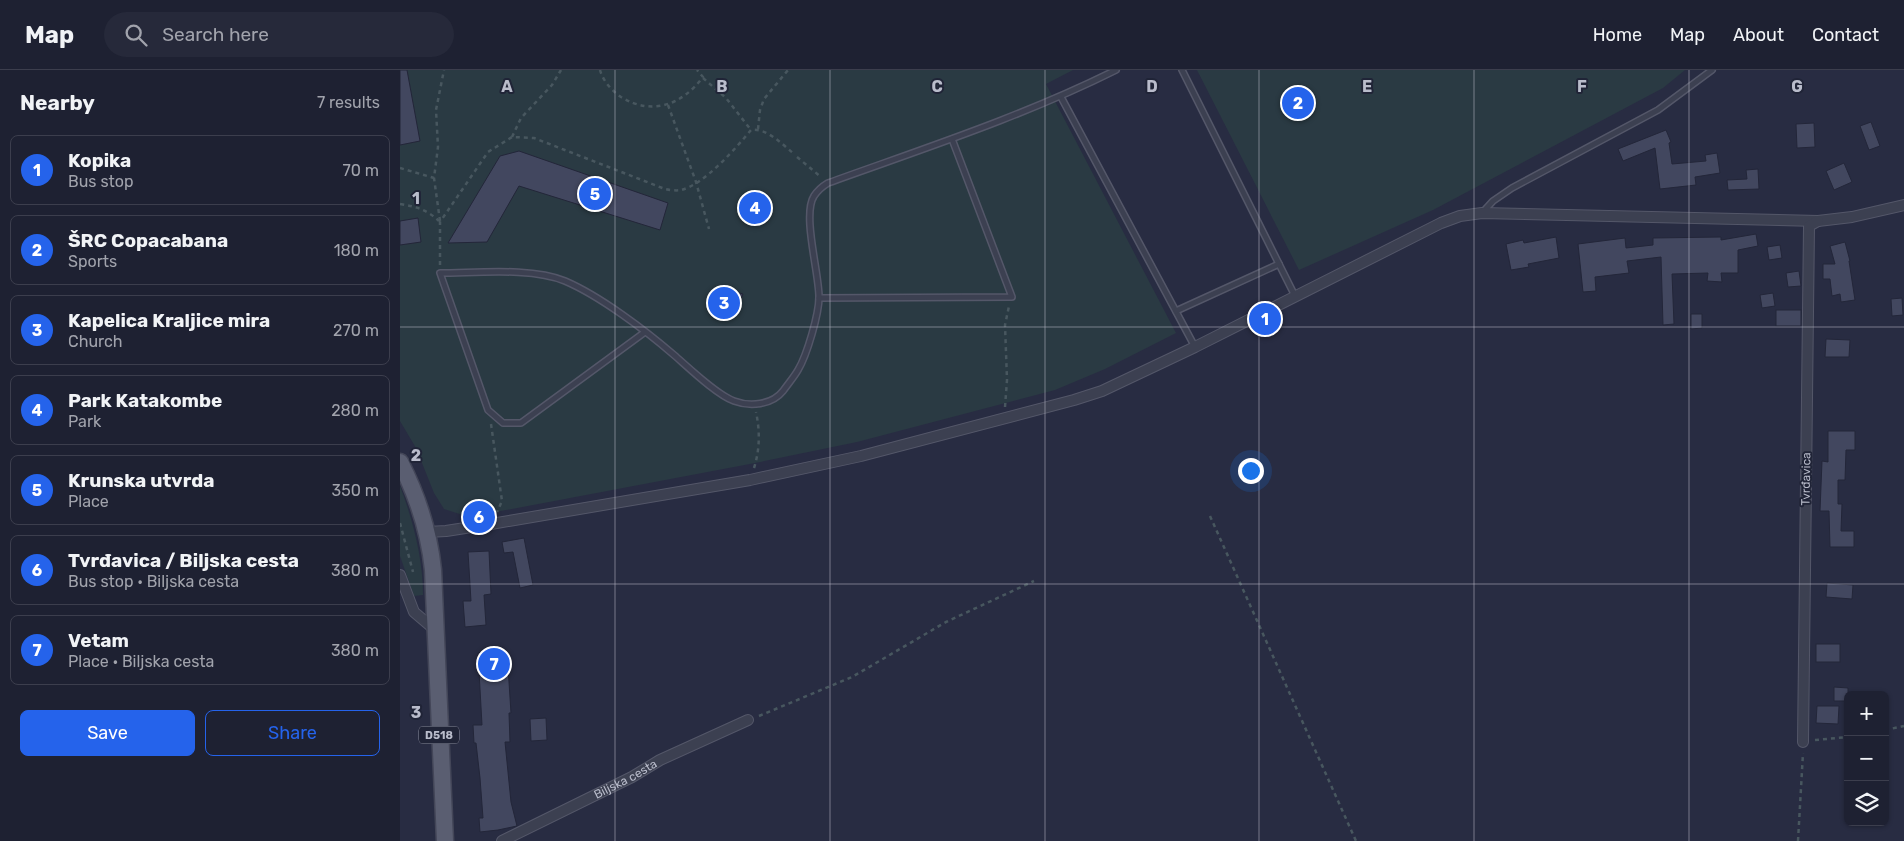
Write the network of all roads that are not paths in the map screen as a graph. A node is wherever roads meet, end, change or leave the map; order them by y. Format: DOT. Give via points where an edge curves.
graph roads {
  1 [pos="1116,70"];
  2 [pos="1182,70"];
  3 [pos="1712,70"];
  4 [pos="1061,96"];
  5 [pos="952,139"];
  6 [pos="1904,205"];
  7 [pos="1482,213"];
  8 [pos="1818,221"];
  9 [pos="1279,264"];
  10 [pos="1296,296"];
  11 [pos="819,298"];
  12 [pos="1176,311"];
  13 [pos="645,332"];
  14 [pos="1195,347"];
  15 [pos="400,462"];
  16 [pos="427,532"];
  17 [pos="400,575"];
  18 [pos="434,629"];
  19 [pos="748,720"];
  20 [pos="1803,742"];
  21 [pos="445,841"];
  22 [pos="502,841"];
  1 -- 4 [label="lane"];
  2 -- 9 [label="lane"];
  3 -- 7 [label="lane" via="1658,110 1512,188 1492,201"];
  4 -- 5 [label="lane"];
  4 -- 12 [label="lane"];
  5 -- 11 [label="lane" via="828,183 814,196 810,211"];
  5 -- 11 [label="lane" via="1012,297"];
  6 -- 8 [label="street" via="1852,218"];
  7 -- 8 [label="street"];
  7 -- 10 [label="street" via="1441,223"];
  8 -- 20 [label="street, Tvrđavica" via="1809,226"];
  9 -- 10 [label="lane"];
  9 -- 12 [label="lane"];
  10 -- 14 [label="street"];
  11 -- 13 [label="lane" via="799,370 778,397 755,405 733,401"];
  12 -- 14 [label="lane"];
  13 -- 13 [label="lane" via="611,306 564,280 532,273 440,274 488,410 503,423 522,423"];
  14 -- 16 [label="street" via="1102,391 861,456 750,480"];
  15 -- 16 [label="main road, D518"];
  16 -- 18 [label="main road, D518" via="433,570"];
  17 -- 18 [label="street" via="414,612"];
  18 -- 21 [label="main road, D518"];
  19 -- 22 [label="street, Biljska cesta" via="660,760 580,804"];
}
